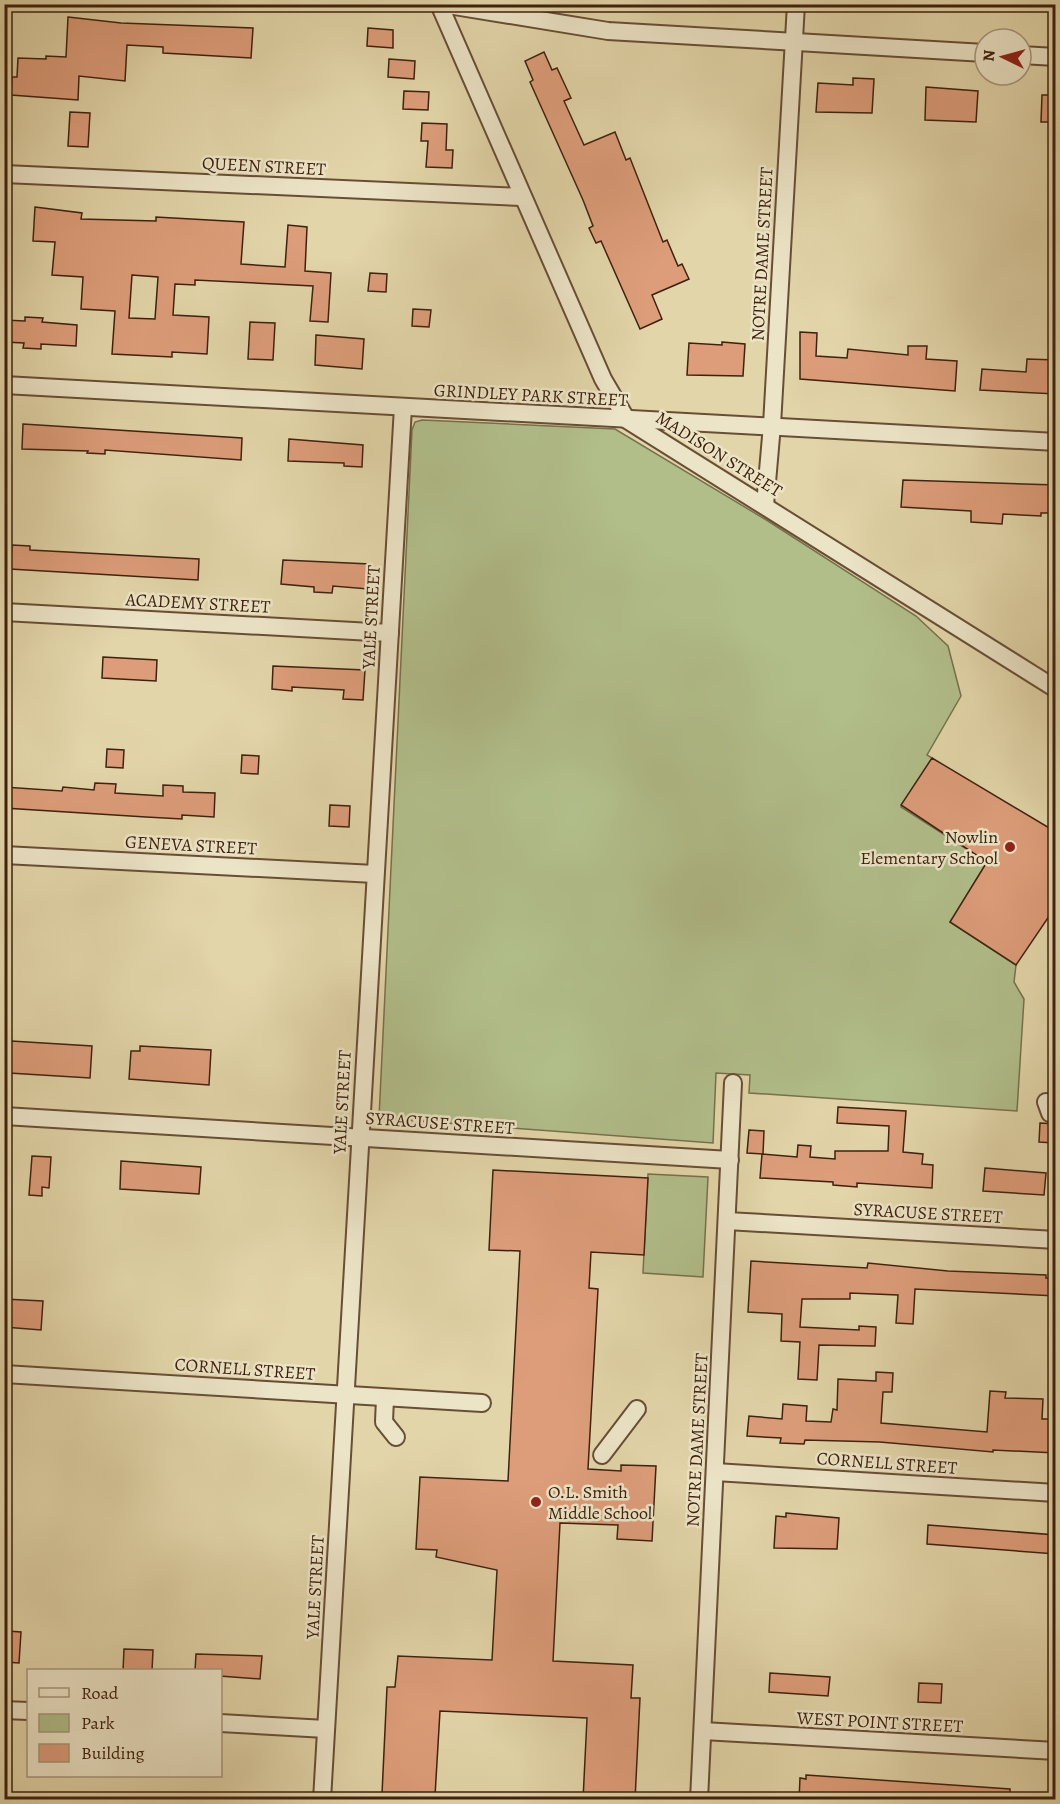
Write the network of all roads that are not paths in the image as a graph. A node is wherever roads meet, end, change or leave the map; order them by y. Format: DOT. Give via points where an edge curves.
graph roads {
  1 [pos="440,4"];
  2 [pos="796,4"];
  3 [pos="794,42"];
  4 [pos="973,52"];
  5 [pos="1033,56"];
  6 [pos="1056,57"];
  7 [pos="4,174"];
  8 [pos="522,196"];
  9 [pos="4,385"];
  10 [pos="403,407"];
  11 [pos="627,420"];
  12 [pos="772,425"];
  13 [pos="1056,442"];
  14 [pos="765,505"];
  15 [pos="4,612"];
  16 [pos="390,633"];
  17 [pos="1056,689"];
  18 [pos="4,855"];
  19 [pos="375,874"];
  20 [pos="733,1083"];
  21 [pos="4,1116"];
  22 [pos="360,1137"];
  23 [pos="730,1160"];
  24 [pos="727,1221"];
  25 [pos="1056,1240"];
  26 [pos="4,1374"];
  27 [pos="344,1395"];
  28 [pos="385,1398"];
  29 [pos="483,1403"];
  30 [pos="637,1409"];
  31 [pos="396,1437"];
  32 [pos="602,1455"];
  33 [pos="715,1472"];
  34 [pos="1056,1493"];
  35 [pos="4,1710"];
  36 [pos="27,1711"];
  37 [pos="222,1723"];
  38 [pos="326,1729"];
  39 [pos="703,1731"];
  40 [pos="1056,1751"];
  41 [pos="322,1800"];
  42 [pos="699,1800"];
  1 -- 3 [label="street" via="608,31"];
  1 -- 8 [label="street, MADISON STREET"];
  2 -- 3 [label="street, NOTRE DAME STREET"];
  3 -- 4 [label="street"];
  3 -- 12 [label="street, NOTRE DAME STREET"];
  5 -- 6 [label="street"];
  7 -- 8 [label="street, QUEEN STREET"];
  8 -- 11 [label="street, MADISON STREET" via="603,379"];
  9 -- 10 [label="street, GRINDLEY PARK STREET"];
  10 -- 11 [label="street, GRINDLEY PARK STREET"];
  10 -- 16 [label="street, YALE STREET"];
  11 -- 12 [label="street, GRINDLEY PARK STREET"];
  11 -- 14 [label="street, MADISON STREET"];
  12 -- 13 [label="street, GRINDLEY PARK STREET"];
  12 -- 14 [label="street, NOTRE DAME STREET"];
  14 -- 17 [label="street, MADISON STREET"];
  15 -- 16 [label="street, ACADEMY STREET"];
  16 -- 19 [label="street, YALE STREET"];
  18 -- 19 [label="street, GENEVA STREET"];
  19 -- 22 [label="street, YALE STREET"];
  20 -- 23 [label="street, NOTRE DAME STREET"];
  21 -- 22 [label="street, SYRACUSE STREET"];
  22 -- 23 [label="street, SYRACUSE STREET"];
  22 -- 27 [label="street, YALE STREET"];
  23 -- 24 [label="street, NOTRE DAME STREET"];
  24 -- 25 [label="street, SYRACUSE STREET"];
  24 -- 33 [label="street, NOTRE DAME STREET"];
  26 -- 27 [label="street, CORNELL STREET"];
  27 -- 28 [label="street, CORNELL STREET"];
  27 -- 38 [label="street, YALE STREET"];
  28 -- 29 [label="street, CORNELL STREET"];
  28 -- 31 [label="street" via="384,1422"];
  30 -- 32 [label="street"];
  33 -- 34 [label="street, CORNELL STREET"];
  33 -- 39 [label="street, NOTRE DAME STREET"];
  35 -- 36 [label="street"];
  37 -- 38 [label="street"];
  38 -- 41 [label="street, YALE STREET"];
  39 -- 40 [label="street, WEST POINT STREET"];
  39 -- 42 [label="street, NOTRE DAME STREET"];
}
